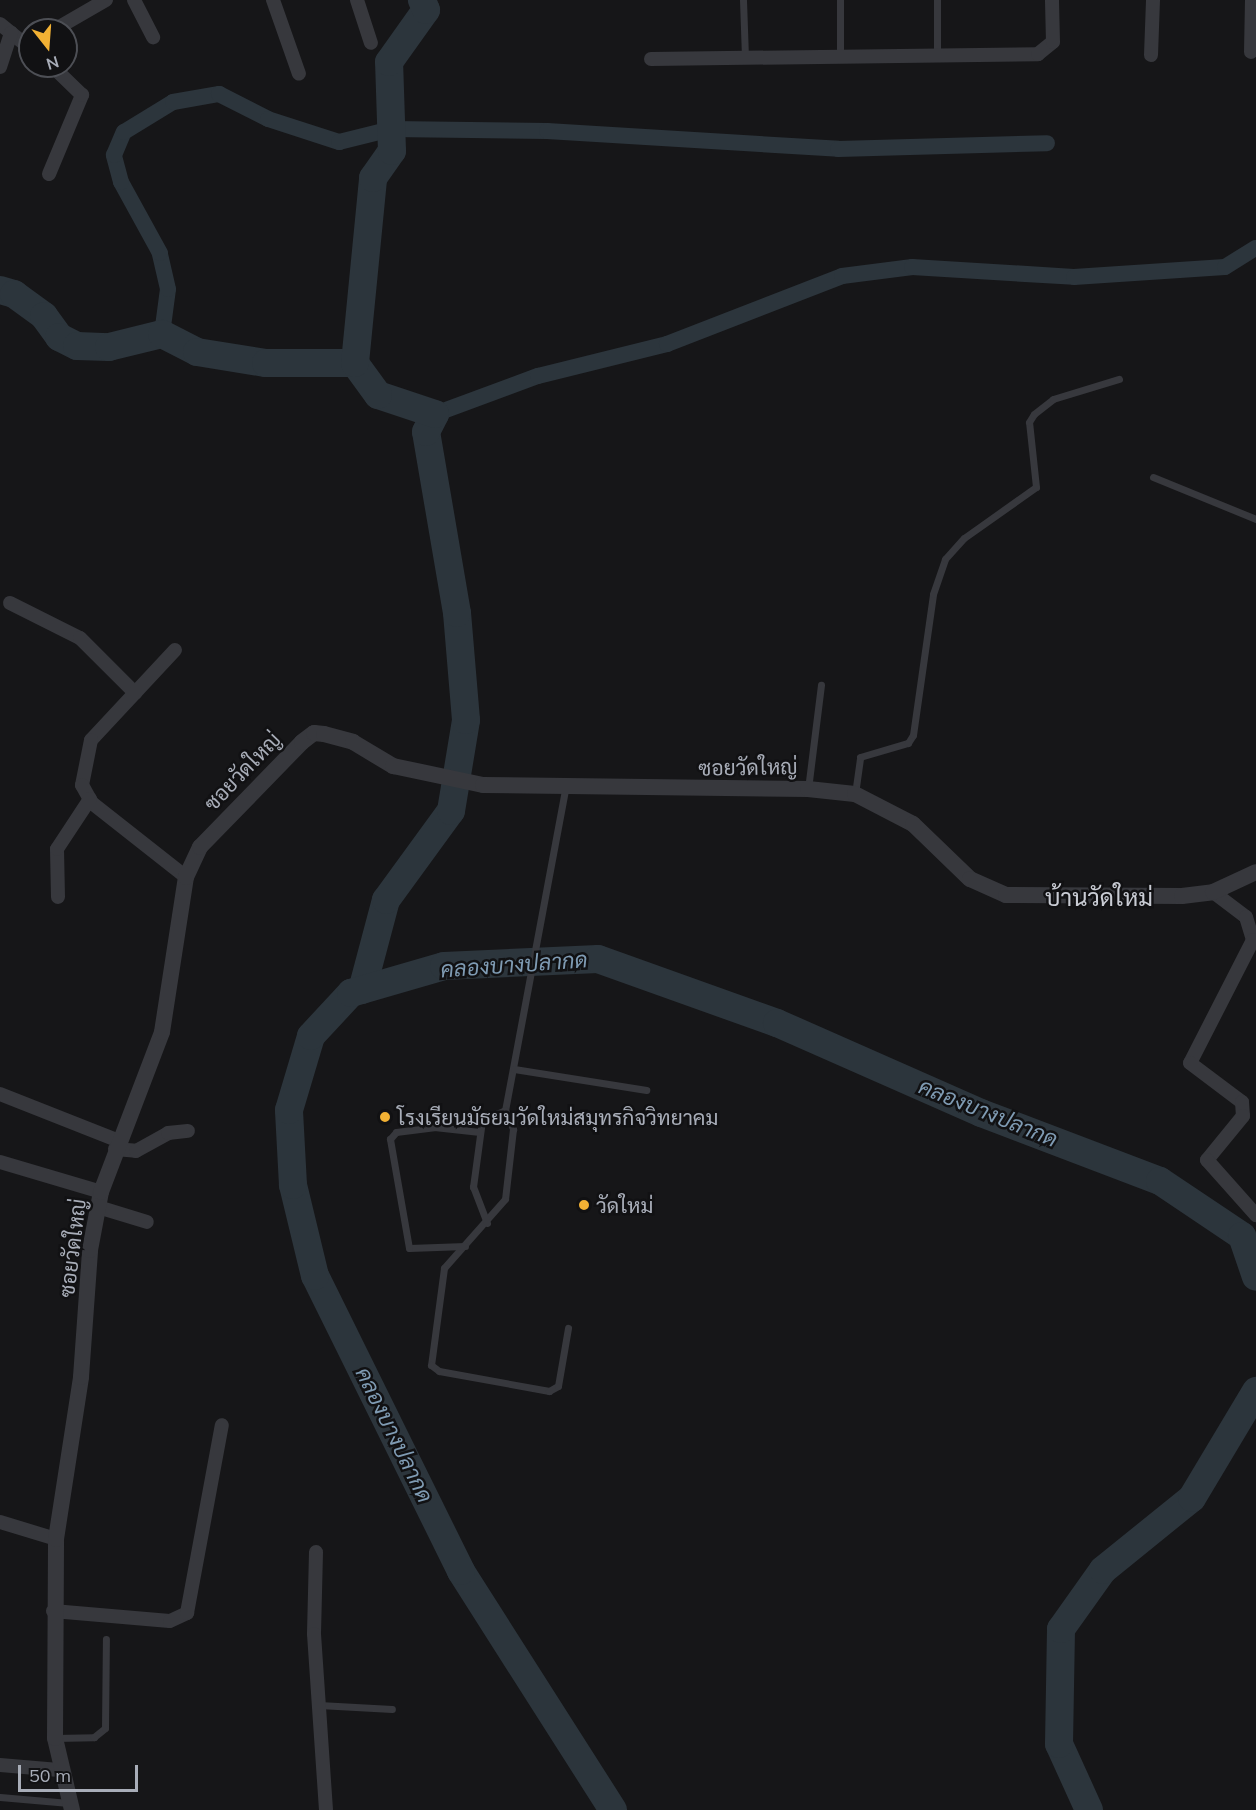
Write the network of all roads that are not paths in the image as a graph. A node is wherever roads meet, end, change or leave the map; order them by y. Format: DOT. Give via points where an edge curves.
graph roads {
  1 [pos="106,0"];
  2 [pos="134,0"];
  3 [pos="273,0"];
  4 [pos="357,0"];
  5 [pos="743,0"];
  6 [pos="840,0"];
  7 [pos="937,0"];
  8 [pos="1052,0"];
  9 [pos="1153,0"];
  10 [pos="1252,0"];
  11 [pos="75,18"];
  12 [pos="5,28"];
  13 [pos="153,37"];
  14 [pos="18,38"];
  15 [pos="371,43"];
  16 [pos="1251,52"];
  17 [pos="937,55"];
  18 [pos="1151,55"];
  19 [pos="840,57"];
  20 [pos="745,58"];
  21 [pos="651,59"];
  22 [pos="0,68"];
  23 [pos="299,74"];
  24 [pos="64,78"];
  25 [pos="49,174"];
  26 [pos="1119,379"];
  27 [pos="1153,477"];
  28 [pos="1256,519"];
  29 [pos="10,603"];
  30 [pos="175,650"];
  31 [pos="821,685"];
  32 [pos="135,693"];
  33 [pos="808,789"];
  34 [pos="565,790"];
  35 [pos="855,794"];
  36 [pos="90,799"];
  37 [pos="1256,872"];
  38 [pos="186,877"];
  39 [pos="1213,892"];
  40 [pos="58,897"];
  41 [pos="514,1069"];
  42 [pos="646,1090"];
  43 [pos="0,1094"];
  44 [pos="505,1110"];
  45 [pos="188,1131"];
  46 [pos="480,1132"];
  47 [pos="116,1145"];
  48 [pos="0,1162"];
  49 [pos="100,1200"];
  50 [pos="1256,1215"];
  51 [pos="147,1222"];
  52 [pos="487,1224"];
  53 [pos="465,1246"];
  54 [pos="568,1328"];
  55 [pos="222,1425"];
  56 [pos="0,1522"];
  57 [pos="56,1539"];
  58 [pos="316,1552"];
  59 [pos="53,1611"];
  60 [pos="106,1639"];
  61 [pos="319,1705"];
  62 [pos="392,1709"];
  63 [pos="55,1738"];
  64 [pos="0,1765"];
  65 [pos="59,1770"];
  66 [pos="0,1797"];
  67 [pos="71,1807"];
  68 [pos="326,1810"];
  1 -- 11 [label="street"];
  2 -- 13 [label="street"];
  3 -- 23 [label="street"];
  4 -- 15 [label="street"];
  5 -- 20 [label="lane"];
  6 -- 19 [label="lane"];
  7 -- 17 [label="lane"];
  8 -- 17 [label="street" via="1053,42 1047,49"];
  9 -- 18 [label="street"];
  10 -- 16 [label="street"];
  12 -- 14 [label="street"];
  12 -- 22 [label="street"];
  17 -- 19 [label="street"];
  19 -- 20 [label="street"];
  20 -- 21 [label="street"];
  24 -- 25 [label="street" via="82,95"];
  26 -- 35 [label="lane" via="1053,399 1034,414 1029,422 1036,487 964,538 945,559 933,594 913,735 908,743 860,757"];
  27 -- 28 [label="lane"];
  29 -- 32 [label="street" via="80,638"];
  30 -- 32 [label="street"];
  31 -- 33 [label="lane"];
  32 -- 36 [label="street" via="91,740 82,785"];
  33 -- 34 [label="street, ซอยวัดใหญ่"];
  33 -- 35 [label="street, ซอยวัดใหญ่"];
  34 -- 38 [label="street, ซอยวัดใหญ่" via="483,785 393,766 352,742 314,733 200,847"];
  34 -- 41 [label="lane" via="542,893"];
  35 -- 39 [label="street, ซอยวัดใหญ่" via="913,824 986,890 1147,896"];
  36 -- 38 [label="street"];
  36 -- 40 [label="street" via="57,849"];
  37 -- 39 [label="street, ซอยวัดใหญ่"];
  38 -- 47 [label="street, ซอยวัดใหญ่" via="162,1032"];
  39 -- 50 [label="street" via="1246,917 1253,940 1190,1063 1242,1102 1243,1116 1207,1160"];
  41 -- 42 [label="lane"];
  41 -- 44 [label="lane"];
  43 -- 47 [label="street"];
  44 -- 46 [label="lane" via="482,1120"];
  44 -- 52 [label="lane" via="513,1129 505,1199"];
  45 -- 47 [label="street" via="168,1133 136,1150"];
  46 -- 52 [label="lane" via="473,1187"];
  46 -- 53 [label="lane" via="434,1127 396,1132 390,1139 409,1248"];
  47 -- 49 [label="street, ซอยวัดใหญ่"];
  48 -- 49 [label="street"];
  49 -- 51 [label="street"];
  49 -- 57 [label="street, ซอยวัดใหญ่" via="81,1377"];
  52 -- 53 [label="lane"];
  53 -- 54 [label="lane" via="444,1268 430,1354 439,1371 549,1391 558,1386"];
  55 -- 59 [label="street" via="187,1613 170,1621"];
  56 -- 57 [label="street"];
  57 -- 59 [label="street, ซอยวัดใหญ่"];
  58 -- 61 [label="street"];
  59 -- 63 [label="street, ซอยวัดใหญ่"];
  60 -- 63 [label="lane" via="105,1728 94,1737"];
  61 -- 62 [label="lane"];
  61 -- 68 [label="street"];
  63 -- 65 [label="street, ซอยวัดใหญ่"];
  64 -- 65 [label="street"];
  65 -- 67 [label="street, ซอยวัดใหญ่"];
  66 -- 67 [label="lane"];
}
